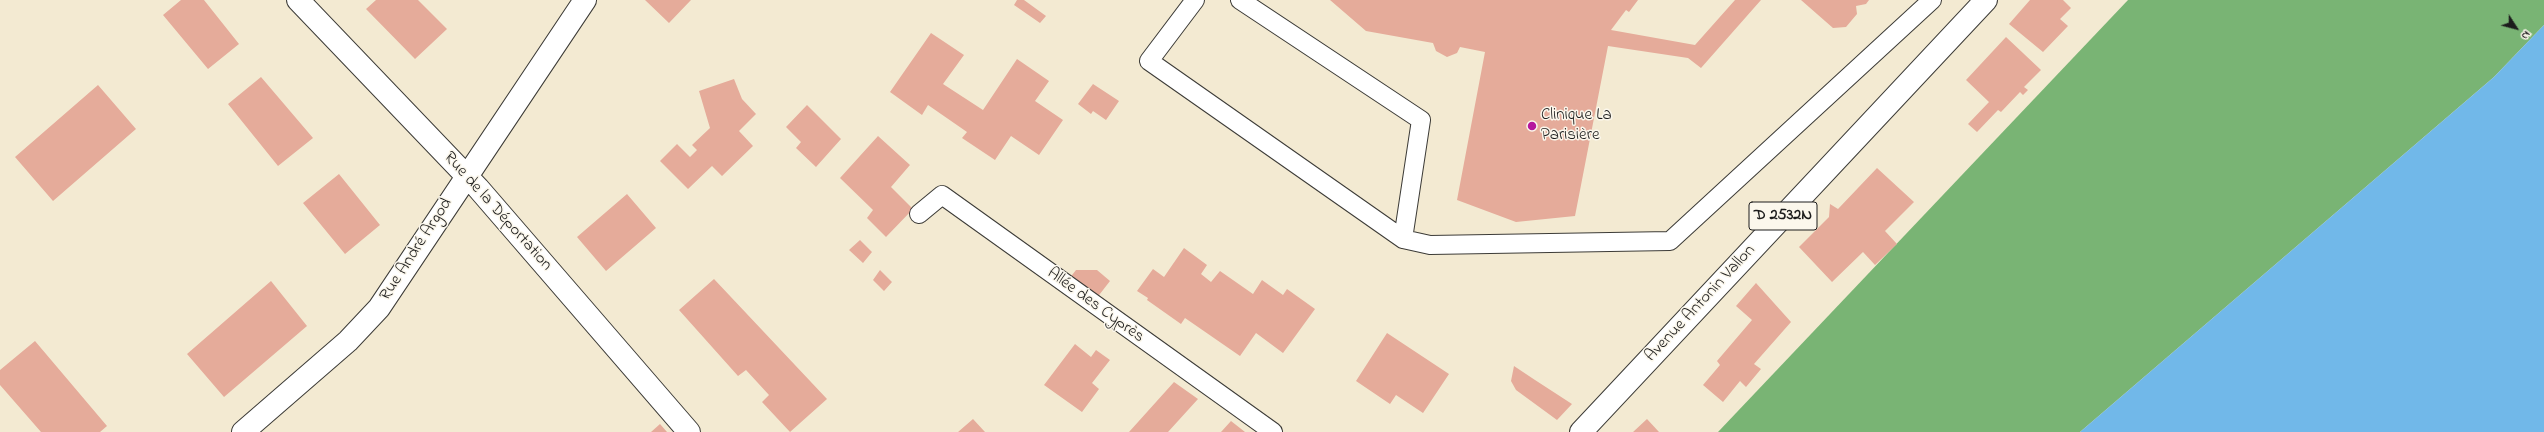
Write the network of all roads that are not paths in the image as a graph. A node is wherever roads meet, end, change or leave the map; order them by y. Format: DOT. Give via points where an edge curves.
graph roads {
  1 [pos="298,0"];
  2 [pos="585,0"];
  3 [pos="1195,0"];
  4 [pos="1240,0"];
  5 [pos="1932,0"];
  6 [pos="1986,0"];
  7 [pos="466,176"];
  8 [pos="919,214"];
  9 [pos="1403,239"];
  10 [pos="243,432"];
  11 [pos="689,432"];
  12 [pos="1273,432"];
  13 [pos="1581,432"];
  1 -- 7 [label="street, Rue de la Déportation"];
  2 -- 7 [label="street, Rue André Argod"];
  3 -- 9 [label="lane" via="1150,61"];
  4 -- 9 [label="lane" via="1421,120"];
  5 -- 9 [label="lane" via="1670,241 1430,245"];
  6 -- 13 [label="street, Avenue Antonin Vallon / D 2532N"];
  7 -- 10 [label="street, Rue André Argod" via="379,308 348,341"];
  7 -- 11 [label="street, Rue de la Déportation"];
  8 -- 12 [label="lane, Allée des Cyprès" via="942,195"];
}
